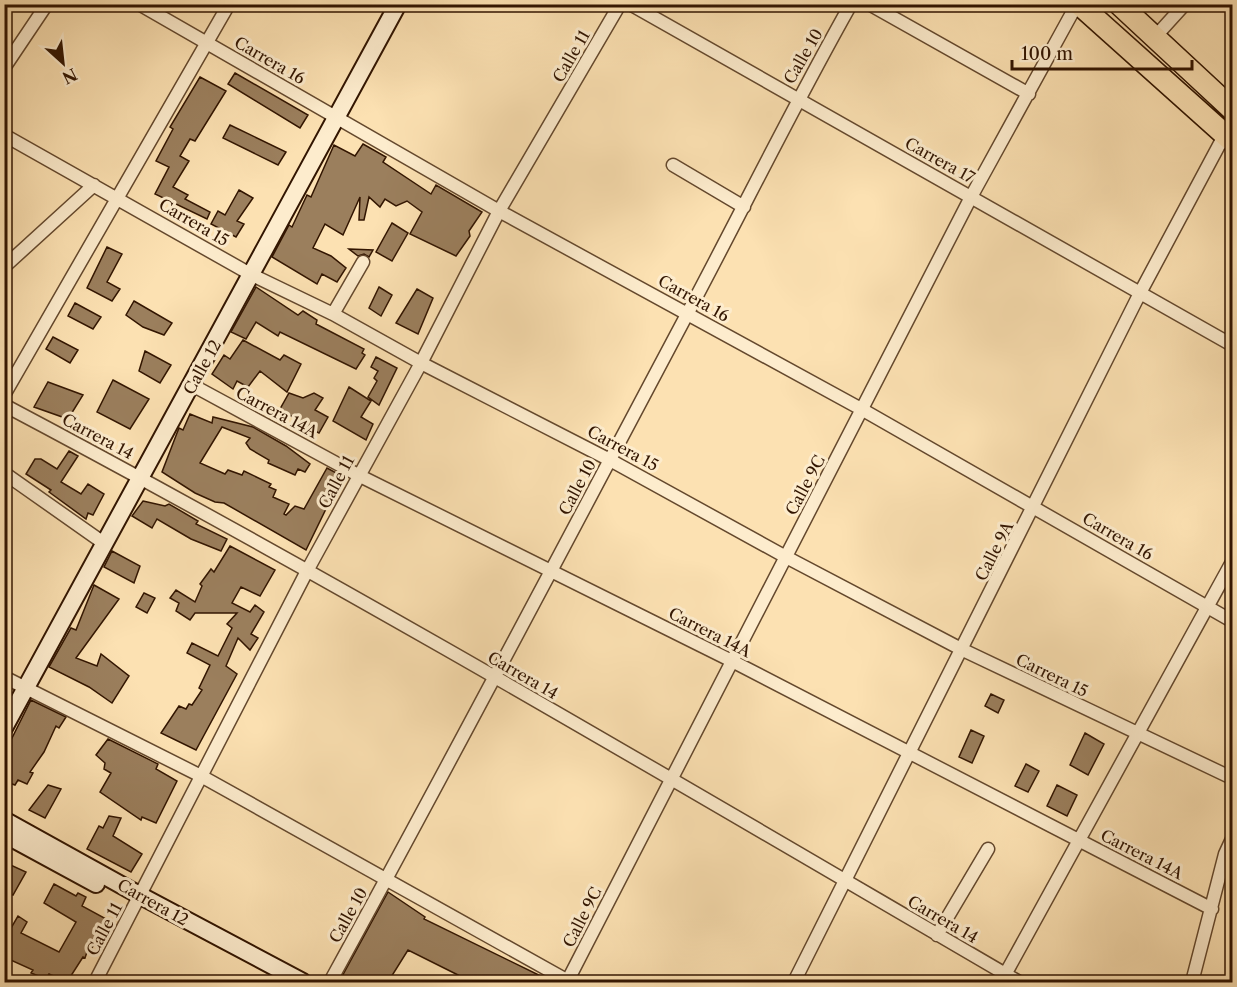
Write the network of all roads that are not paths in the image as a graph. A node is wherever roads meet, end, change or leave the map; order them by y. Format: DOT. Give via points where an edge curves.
graph roads {
  1 [pos="47,4"];
  2 [pos="139,4"];
  3 [pos="229,4"];
  4 [pos="398,4"];
  5 [pos="620,4"];
  6 [pos="630,4"];
  7 [pos="851,4"];
  8 [pos="869,4"];
  9 [pos="1078,4"];
  10 [pos="1119,4"];
  11 [pos="1185,4"];
  12 [pos="1155,37"];
  13 [pos="207,44"];
  14 [pos="4,68"];
  15 [pos="1029,94"];
  16 [pos="797,99"];
  17 [pos="1233,109"];
  18 [pos="338,118"];
  19 [pos="4,135"];
  20 [pos="1229,138"];
  21 [pos="673,165"];
  22 [pos="94,185"];
  23 [pos="118,197"];
  24 [pos="971,197"];
  25 [pos="744,207"];
  26 [pos="499,211"];
  27 [pos="363,262"];
  28 [pos="4,267"];
  29 [pos="252,275"];
  30 [pos="1140,293"];
  31 [pos="688,313"];
  32 [pos="333,314"];
  33 [pos="1233,345"];
  34 [pos="421,363"];
  35 [pos="192,385"];
  36 [pos="4,395"];
  37 [pos="4,405"];
  38 [pos="863,410"];
  39 [pos="610,460"];
  40 [pos="4,472"];
  41 [pos="358,475"];
  42 [pos="141,478"];
  43 [pos="1035,507"];
  44 [pos="105,544"];
  45 [pos="786,557"];
  46 [pos="1233,562"];
  47 [pos="552,570"];
  48 [pos="307,571"];
  49 [pos="1207,606"];
  50 [pos="1233,621"];
  51 [pos="963,650"];
  52 [pos="732,661"];
  53 [pos="4,677"];
  54 [pos="495,678"];
  55 [pos="26,688"];
  56 [pos="4,728"];
  57 [pos="1136,734"];
  58 [pos="910,753"];
  59 [pos="201,776"];
  60 [pos="1233,778"];
  61 [pos="670,779"];
  62 [pos="4,820"];
  63 [pos="4,834"];
  64 [pos="1233,839"];
  65 [pos="1080,840"];
  66 [pos="988,849"];
  67 [pos="387,879"];
  68 [pos="845,882"];
  69 [pos="138,901"];
  70 [pos="1212,909"];
  71 [pos="937,935"];
  72 [pos="1003,978"];
  73 [pos="95,982"];
  74 [pos="278,982"];
  75 [pos="303,982"];
  76 [pos="330,982"];
  77 [pos="569,982"];
  78 [pos="794,982"];
  79 [pos="1019,982"];
  80 [pos="1192,982"];
  1 -- 14 [label="street"];
  2 -- 13 [label="street, Carrera 16"];
  3 -- 13 [label="street"];
  4 -- 18 [label="street, Calle 12"];
  5 -- 26 [label="street, Calle 11"];
  6 -- 16 [label="street, Carrera 17"];
  7 -- 16 [label="street, Calle 10"];
  8 -- 15 [label="street"];
  9 -- 15 [label="street, Calle 9C"];
  9 -- 20 [label="highway"];
  10 -- 12 [label="highway"];
  11 -- 12 [label="street"];
  12 -- 17 [label="highway"];
  13 -- 18 [label="street, Carrera 16"];
  13 -- 23 [label="street"];
  15 -- 24 [label="street, Calle 9C"];
  16 -- 24 [label="street, Carrera 17"];
  16 -- 25 [label="street, Calle 10"];
  18 -- 26 [label="street, Carrera 16"];
  18 -- 29 [label="street, Calle 12"];
  19 -- 22 [label="street, Carrera 15"];
  20 -- 30 [label="street, Calle 9A"];
  21 -- 25 [label="street"];
  22 -- 23 [label="street, Carrera 15"];
  22 -- 28 [label="street"];
  23 -- 29 [label="street, Carrera 15"];
  23 -- 36 [label="street"];
  24 -- 30 [label="street, Carrera 17"];
  24 -- 38 [label="street, Calle 9C"];
  25 -- 31 [label="street, Calle 10"];
  26 -- 31 [label="street, Carrera 16"];
  26 -- 34 [label="street, Calle 11"];
  27 -- 32 [label="street"];
  29 -- 32 [label="street, Carrera 15"];
  29 -- 35 [label="street, Calle 12"];
  30 -- 33 [label="street, Carrera 17"];
  30 -- 43 [label="street, Calle 9A"];
  31 -- 38 [label="street, Carrera 16"];
  31 -- 39 [label="street, Calle 10"];
  32 -- 34 [label="street, Carrera 15"];
  34 -- 39 [label="street, Carrera 15"];
  34 -- 41 [label="street, Calle 11"];
  35 -- 41 [label="street, Carrera 14A"];
  35 -- 42 [label="street, Calle 12"];
  37 -- 42 [label="street, Carrera 14"];
  38 -- 43 [label="street, Carrera 16"];
  38 -- 45 [label="street, Calle 9C"];
  39 -- 45 [label="street, Carrera 15"];
  39 -- 47 [label="street, Calle 10"];
  40 -- 44 [label="street"];
  41 -- 47 [label="street, Carrera 14A"];
  41 -- 48 [label="street, Calle 11"];
  42 -- 44 [label="street, Calle 12"];
  42 -- 48 [label="street, Carrera 14"];
  43 -- 49 [label="street, Carrera 16"];
  43 -- 51 [label="street, Calle 9A"];
  44 -- 55 [label="street, Calle 12"];
  45 -- 51 [label="street, Carrera 15"];
  45 -- 52 [label="street, Calle 9C"];
  46 -- 49 [label="street"];
  47 -- 52 [label="street, Carrera 14A"];
  47 -- 54 [label="street, Calle 10"];
  48 -- 54 [label="street, Carrera 14"];
  48 -- 59 [label="street, Calle 11"];
  49 -- 50 [label="street, Carrera 16"];
  49 -- 57 [label="street"];
  51 -- 57 [label="street, Carrera 15"];
  51 -- 58 [label="street, Calle 9A"];
  52 -- 58 [label="street, Carrera 14A"];
  52 -- 61 [label="street, Calle 9C"];
  53 -- 55 [label="street"];
  54 -- 61 [label="street, Carrera 14"];
  54 -- 67 [label="street, Calle 10"];
  55 -- 56 [label="street, Calle 12"];
  55 -- 59 [label="street"];
  57 -- 60 [label="street, Carrera 15"];
  57 -- 65 [label="street"];
  58 -- 65 [label="street, Carrera 14A"];
  58 -- 68 [label="street, Calle 9A"];
  59 -- 67 [label="street"];
  59 -- 69 [label="street, Calle 11"];
  61 -- 68 [label="street, Carrera 14"];
  61 -- 77 [label="street, Calle 9C"];
  62 -- 69 [label="street, Carrera 12"];
  63 -- 69 [label="street, Carrera 12"];
  64 -- 70 [label="street" via="1225,854"];
  65 -- 70 [label="street, Carrera 14A"];
  65 -- 72 [label="street"];
  66 -- 71 [label="street"];
  67 -- 76 [label="street, Calle 10"];
  67 -- 77 [label="street"];
  68 -- 71 [label="street, Carrera 14"];
  68 -- 78 [label="street, Calle 9A"];
  69 -- 73 [label="street, Calle 11"];
  69 -- 74 [label="street, Carrera 12"];
  69 -- 75 [label="street, Carrera 12"];
  70 -- 80 [label="street"];
  71 -- 72 [label="street, Carrera 14"];
  72 -- 79 [label="street, Carrera 14"];
}
